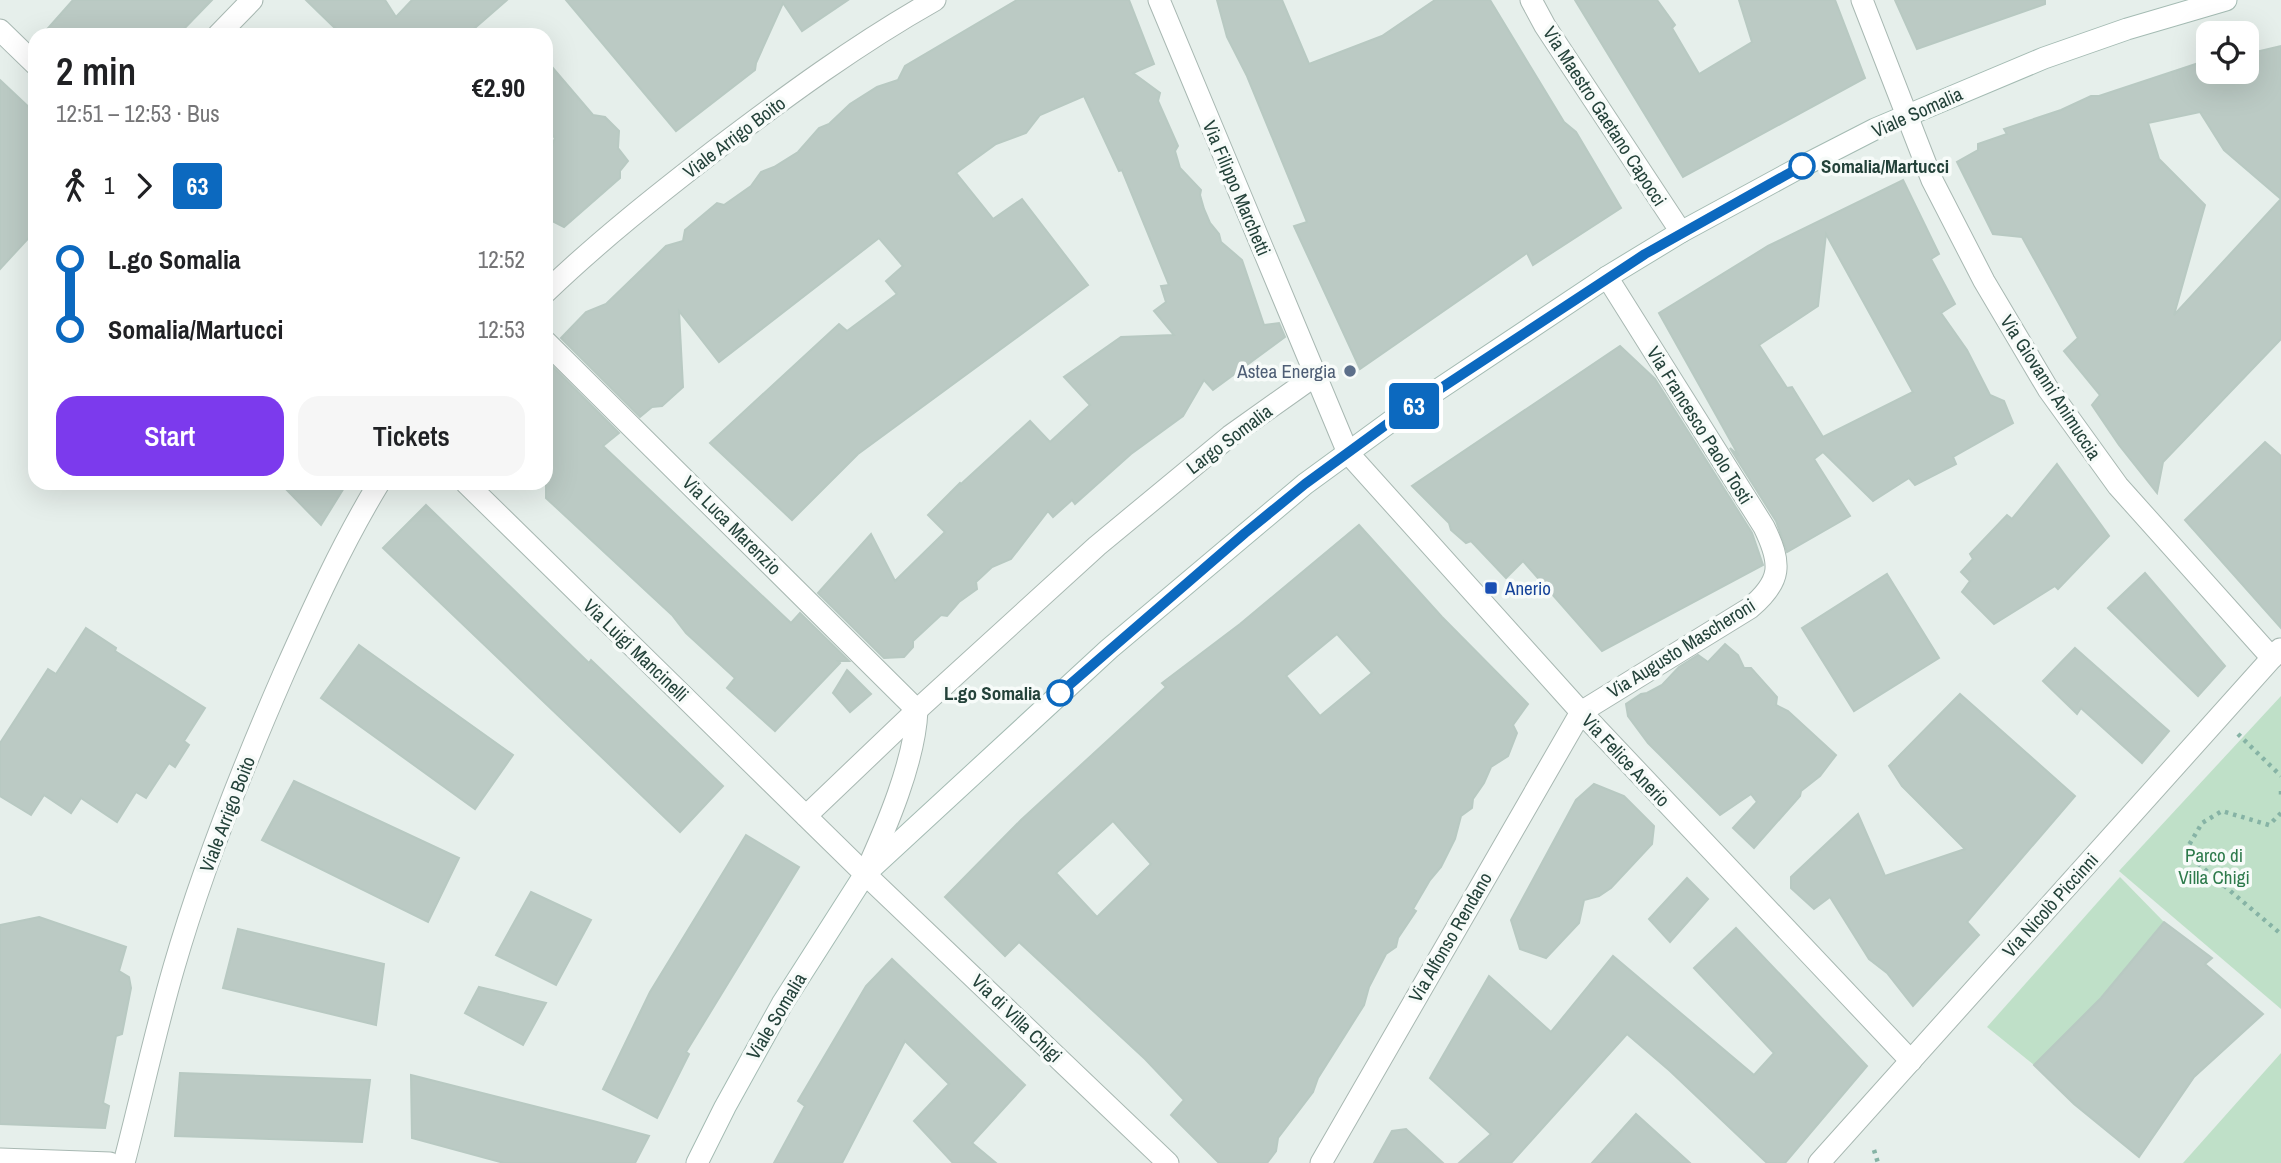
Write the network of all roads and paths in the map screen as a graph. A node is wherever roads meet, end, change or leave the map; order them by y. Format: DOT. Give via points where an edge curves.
graph roads {
  1 [pos="252,0"];
  2 [pos="935,0"];
  3 [pos="1159,0"];
  4 [pos="1531,0"];
  5 [pos="1861,0"];
  6 [pos="2226,0"];
  7 [pos="225,28"];
  8 [pos="0,30"];
  9 [pos="28,57"];
  10 [pos="1905,116"];
  11 [pos="1681,232"];
  12 [pos="1607,277"];
  13 [pos="553,286"];
  14 [pos="553,349"];
  15 [pos="1316,375"];
  16 [pos="1348,453"];
  17 [pos="375,490"];
  18 [pos="473,490"];
  19 [pos="1776,578"];
  20 [pos="2276,653"];
  21 [pos="917,710"];
  22 [pos="1581,712"];
  23 [pos="2219,717"];
  24 [pos="2281,776"];
  25 [pos="2281,791"];
  26 [pos="2281,797"];
  27 [pos="2281,813"];
  28 [pos="806,816"];
  29 [pos="865,874"];
  30 [pos="2281,934"];
  31 [pos="1911,1061"];
  32 [pos="1874,1150"];
  33 [pos="0,1159"];
  34 [pos="110,1163"];
  35 [pos="124,1163"];
  36 [pos="697,1163"];
  37 [pos="1168,1163"];
  38 [pos="1321,1163"];
  39 [pos="1819,1163"];
  40 [pos="1878,1163"];
  1 -- 7 [label="street"];
  2 -- 13 [label="street, Viale Arrigo Boito" via="838,61 739,132 620,225"];
  3 -- 15 [label="street, Via Filippo Marchetti"];
  4 -- 11 [label="street, Via Maestro Gaetano Capocci"];
  5 -- 10 [label="street, Via Giovanni Animuccia"];
  6 -- 10 [label="street, Viale Somalia" via="2069,48"];
  8 -- 9 [label="street"];
  10 -- 11 [label="street, Viale Somalia"];
  10 -- 20 [label="street, Via Giovanni Animuccia" via="1931,180 2048,389 2118,486"];
  11 -- 12 [label="street, Viale Somalia"];
  12 -- 16 [label="street, Viale Somalia"];
  12 -- 19 [label="street, Via Francesco Paolo Tosti" via="1764,527 1776,557"];
  14 -- 21 [label="street, Via Luca Marenzio"];
  15 -- 16 [label="street"];
  15 -- 21 [label="street, Largo Somalia" via="1230,436 1123,523"];
  16 -- 22 [label="street, Via Felice Anerio"];
  16 -- 29 [label="street" via="1109,649"];
  17 -- 35 [label="street, Viale Arrigo Boito" via="314,605 221,825 174,966"];
  18 -- 28 [label="street, Via Luigi Mancinelli"];
  19 -- 22 [label="street, Via Augusto Mascheroni" via="1749,608"];
  20 -- 23 [label="street, Via Nicolò Piccinni"];
  21 -- 28 [label="street, Largo Somalia"];
  21 -- 29 [label="street" via="894,805"];
  22 -- 31 [label="street, Via Felice Anerio"];
  22 -- 38 [label="street, Via Alfonso Rendano"];
  23 -- 24 [label="path"];
  23 -- 31 [label="street, Via Nicolò Piccinni"];
  25 -- 26 [label="path"];
  27 -- 30 [label="path" via="2269,825 2222,811 2202,822 2189,845 2196,862"];
  28 -- 29 [label="street"];
  29 -- 36 [label="street, Viale Somalia" via="782,1004"];
  29 -- 37 [label="street, Via di Villa Chigi"];
  31 -- 39 [label="street, Via Nicolò Piccinni"];
  32 -- 40 [label="path"];
  33 -- 34 [label="street"];
}
